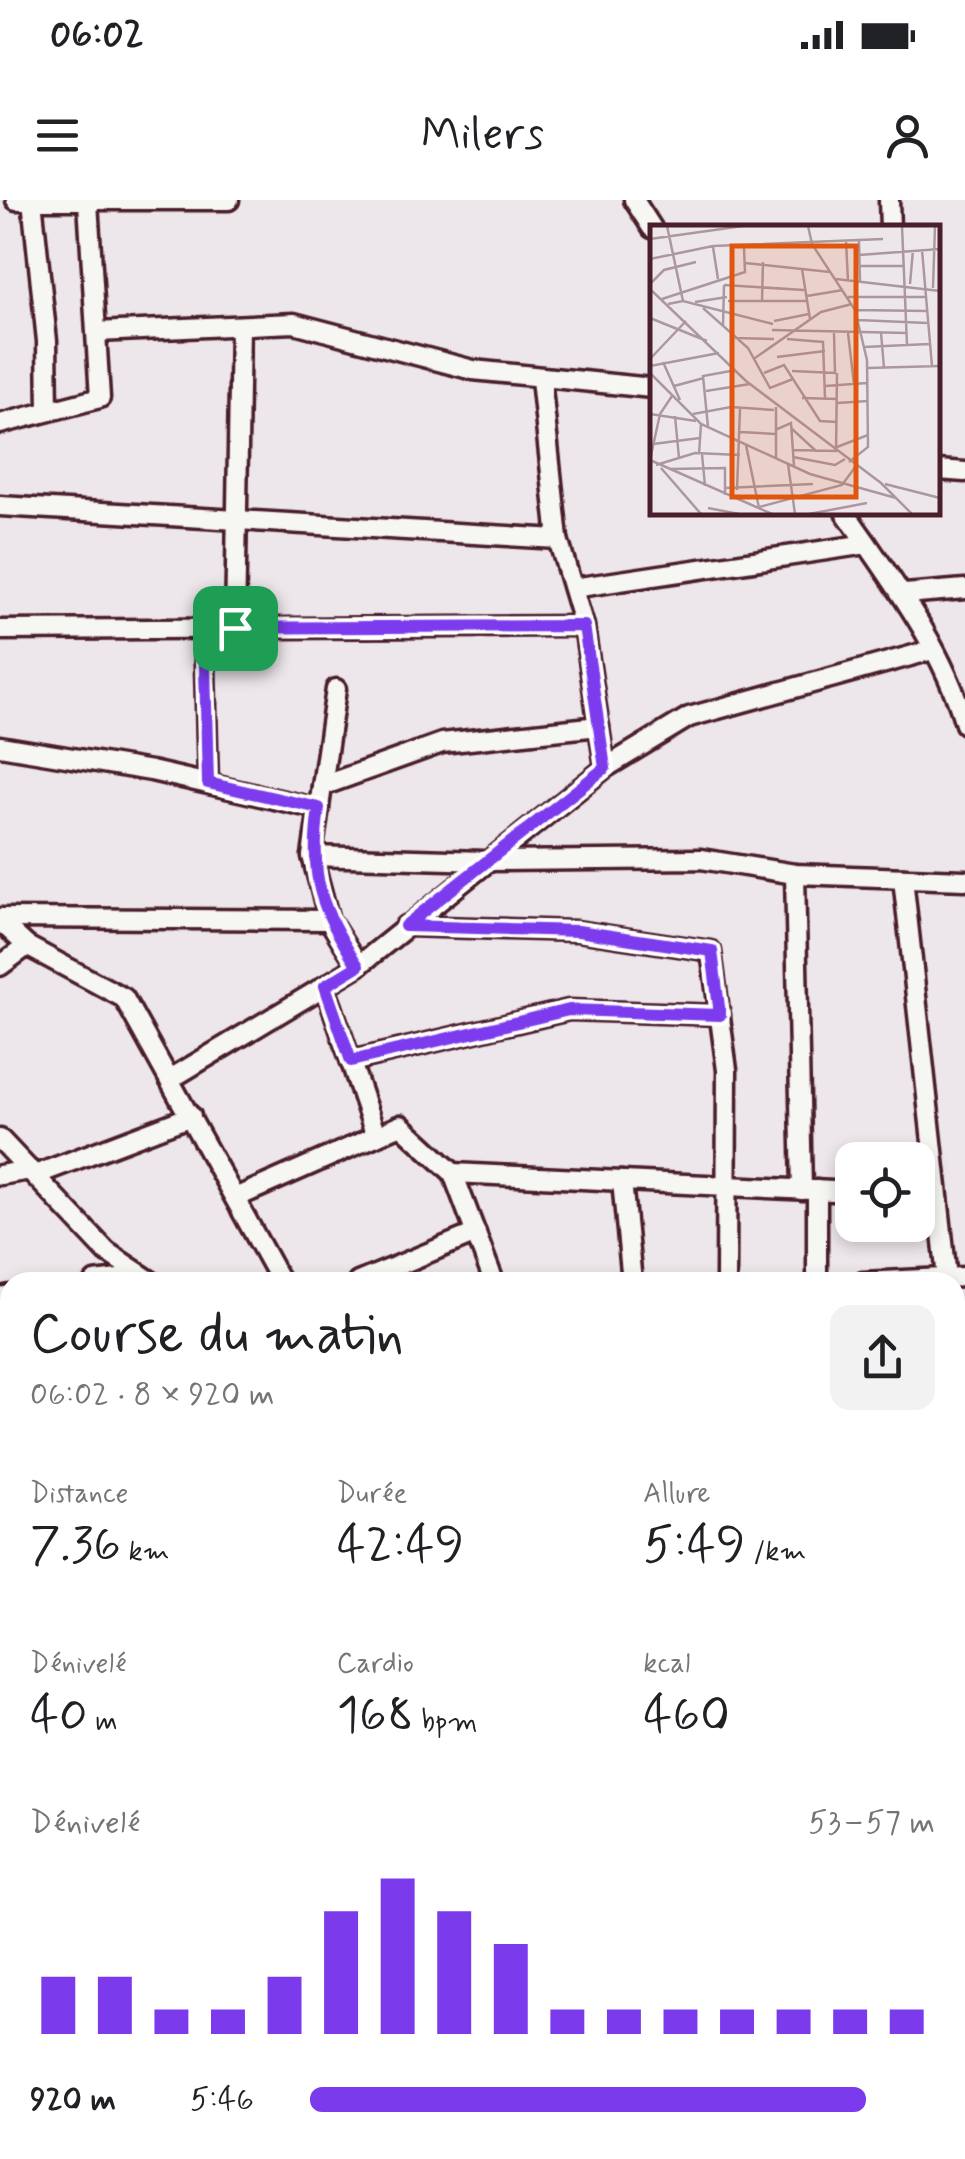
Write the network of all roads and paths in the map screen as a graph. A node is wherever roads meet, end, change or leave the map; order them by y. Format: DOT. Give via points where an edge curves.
graph roads {
  1 [pos="16,200"];
  2 [pos="32,200"];
  3 [pos="229,200"];
  4 [pos="634,200"];
  5 [pos="889,200"];
  6 [pos="88,202"];
  7 [pos="161,202"];
  8 [pos="650,225"];
  9 [pos="890,225"];
  10 [pos="240,326"];
  11 [pos="97,332"];
  12 [pos="541,379"];
  13 [pos="650,388"];
  14 [pos="48,412"];
  15 [pos="0,424"];
  16 [pos="940,470"];
  17 [pos="965,472"];
  18 [pos="0,506"];
  19 [pos="846,515"];
  20 [pos="237,520"];
  21 [pos="558,540"];
  22 [pos="866,544"];
  23 [pos="572,588"];
  24 [pos="965,589"];
  25 [pos="905,594"];
  26 [pos="584,626"];
  27 [pos="204,628"];
  28 [pos="235,628"];
  29 [pos="0,630"];
  30 [pos="932,650"];
  31 [pos="336,688"];
  32 [pos="961,694"];
  33 [pos="965,724"];
  34 [pos="599,726"];
  35 [pos="0,746"];
  36 [pos="605,768"];
  37 [pos="208,783"];
  38 [pos="322,786"];
  39 [pos="319,808"];
  40 [pos="312,856"];
  41 [pos="484,861"];
  42 [pos="795,874"];
  43 [pos="903,878"];
  44 [pos="965,880"];
  45 [pos="0,919"];
  46 [pos="328,920"];
  47 [pos="405,926"];
  48 [pos="27,946"];
  49 [pos="0,966"];
  50 [pos="358,966"];
  51 [pos="325,986"];
  52 [pos="720,1015"];
  53 [pos="351,1061"];
  54 [pos="172,1078"];
  55 [pos="191,1116"];
  56 [pos="376,1136"];
  57 [pos="0,1140"];
  58 [pos="32,1172"];
  59 [pos="453,1173"];
  60 [pos="0,1175"];
  61 [pos="622,1181"];
  62 [pos="726,1186"];
  63 [pos="817,1190"];
  64 [pos="235,1198"];
  65 [pos="476,1233"];
  66 [pos="137,1272"];
  67 [pos="276,1272"];
  68 [pos="382,1272"];
  69 [pos="490,1272"];
  70 [pos="631,1272"];
  71 [pos="726,1272"];
  72 [pos="817,1272"];
  73 [pos="955,1272"];
  1 -- 2 [label="street"];
  2 -- 6 [label="street"];
  2 -- 14 [label="street"];
  3 -- 7 [label="street"];
  4 -- 8 [label="street"];
  5 -- 9 [label="street"];
  6 -- 7 [label="street"];
  6 -- 11 [label="street"];
  10 -- 11 [label="street"];
  10 -- 12 [label="street" via="294,324 473,370"];
  10 -- 20 [label="street"];
  11 -- 14 [label="street" via="100,398"];
  12 -- 13 [label="street"];
  12 -- 21 [label="street"];
  14 -- 15 [label="street"];
  16 -- 17 [label="street"];
  18 -- 20 [label="street"];
  19 -- 22 [label="street"];
  20 -- 21 [label="street"];
  20 -- 28 [label="street"];
  21 -- 23 [label="street"];
  22 -- 23 [label="street"];
  22 -- 25 [label="street"];
  23 -- 26 [label="street"];
  24 -- 25 [label="street"];
  25 -- 30 [label="street"];
  26 -- 28 [label="street"];
  26 -- 34 [label="street"];
  27 -- 28 [label="street"];
  27 -- 29 [label="street"];
  27 -- 37 [label="street"];
  30 -- 32 [label="street"];
  30 -- 36 [label="street" via="689,717"];
  31 -- 38 [label="street"];
  32 -- 33 [label="street"];
  34 -- 36 [label="street"];
  34 -- 38 [label="street" via="442,743"];
  35 -- 37 [label="street"];
  36 -- 41 [label="street"];
  37 -- 39 [label="street"];
  38 -- 39 [label="street"];
  39 -- 40 [label="street"];
  40 -- 41 [label="street"];
  40 -- 46 [label="street"];
  41 -- 42 [label="street" via="701,859"];
  41 -- 47 [label="street"];
  42 -- 43 [label="street"];
  42 -- 63 [label="street"];
  43 -- 44 [label="street"];
  43 -- 73 [label="street"];
  45 -- 46 [label="street"];
  45 -- 48 [label="street"];
  46 -- 50 [label="street"];
  47 -- 50 [label="street"];
  47 -- 52 [label="street" via="578,931 712,951"];
  48 -- 49 [label="street"];
  48 -- 54 [label="street" via="124,998"];
  50 -- 51 [label="street"];
  51 -- 53 [label="street"];
  51 -- 54 [label="street"];
  52 -- 53 [label="street" via="569,1010"];
  52 -- 62 [label="street" via="728,1070"];
  53 -- 56 [label="street"];
  54 -- 55 [label="street"];
  55 -- 58 [label="street"];
  55 -- 64 [label="street"];
  56 -- 59 [label="street" via="401,1126"];
  56 -- 64 [label="street"];
  57 -- 58 [label="street"];
  58 -- 60 [label="street"];
  58 -- 66 [label="street" via="108,1252"];
  59 -- 61 [label="street"];
  59 -- 65 [label="street"];
  61 -- 62 [label="street"];
  61 -- 70 [label="street"];
  62 -- 63 [label="street"];
  62 -- 71 [label="street"];
  63 -- 72 [label="street"];
  64 -- 67 [label="street"];
  65 -- 68 [label="street"];
  65 -- 69 [label="street"];
}
